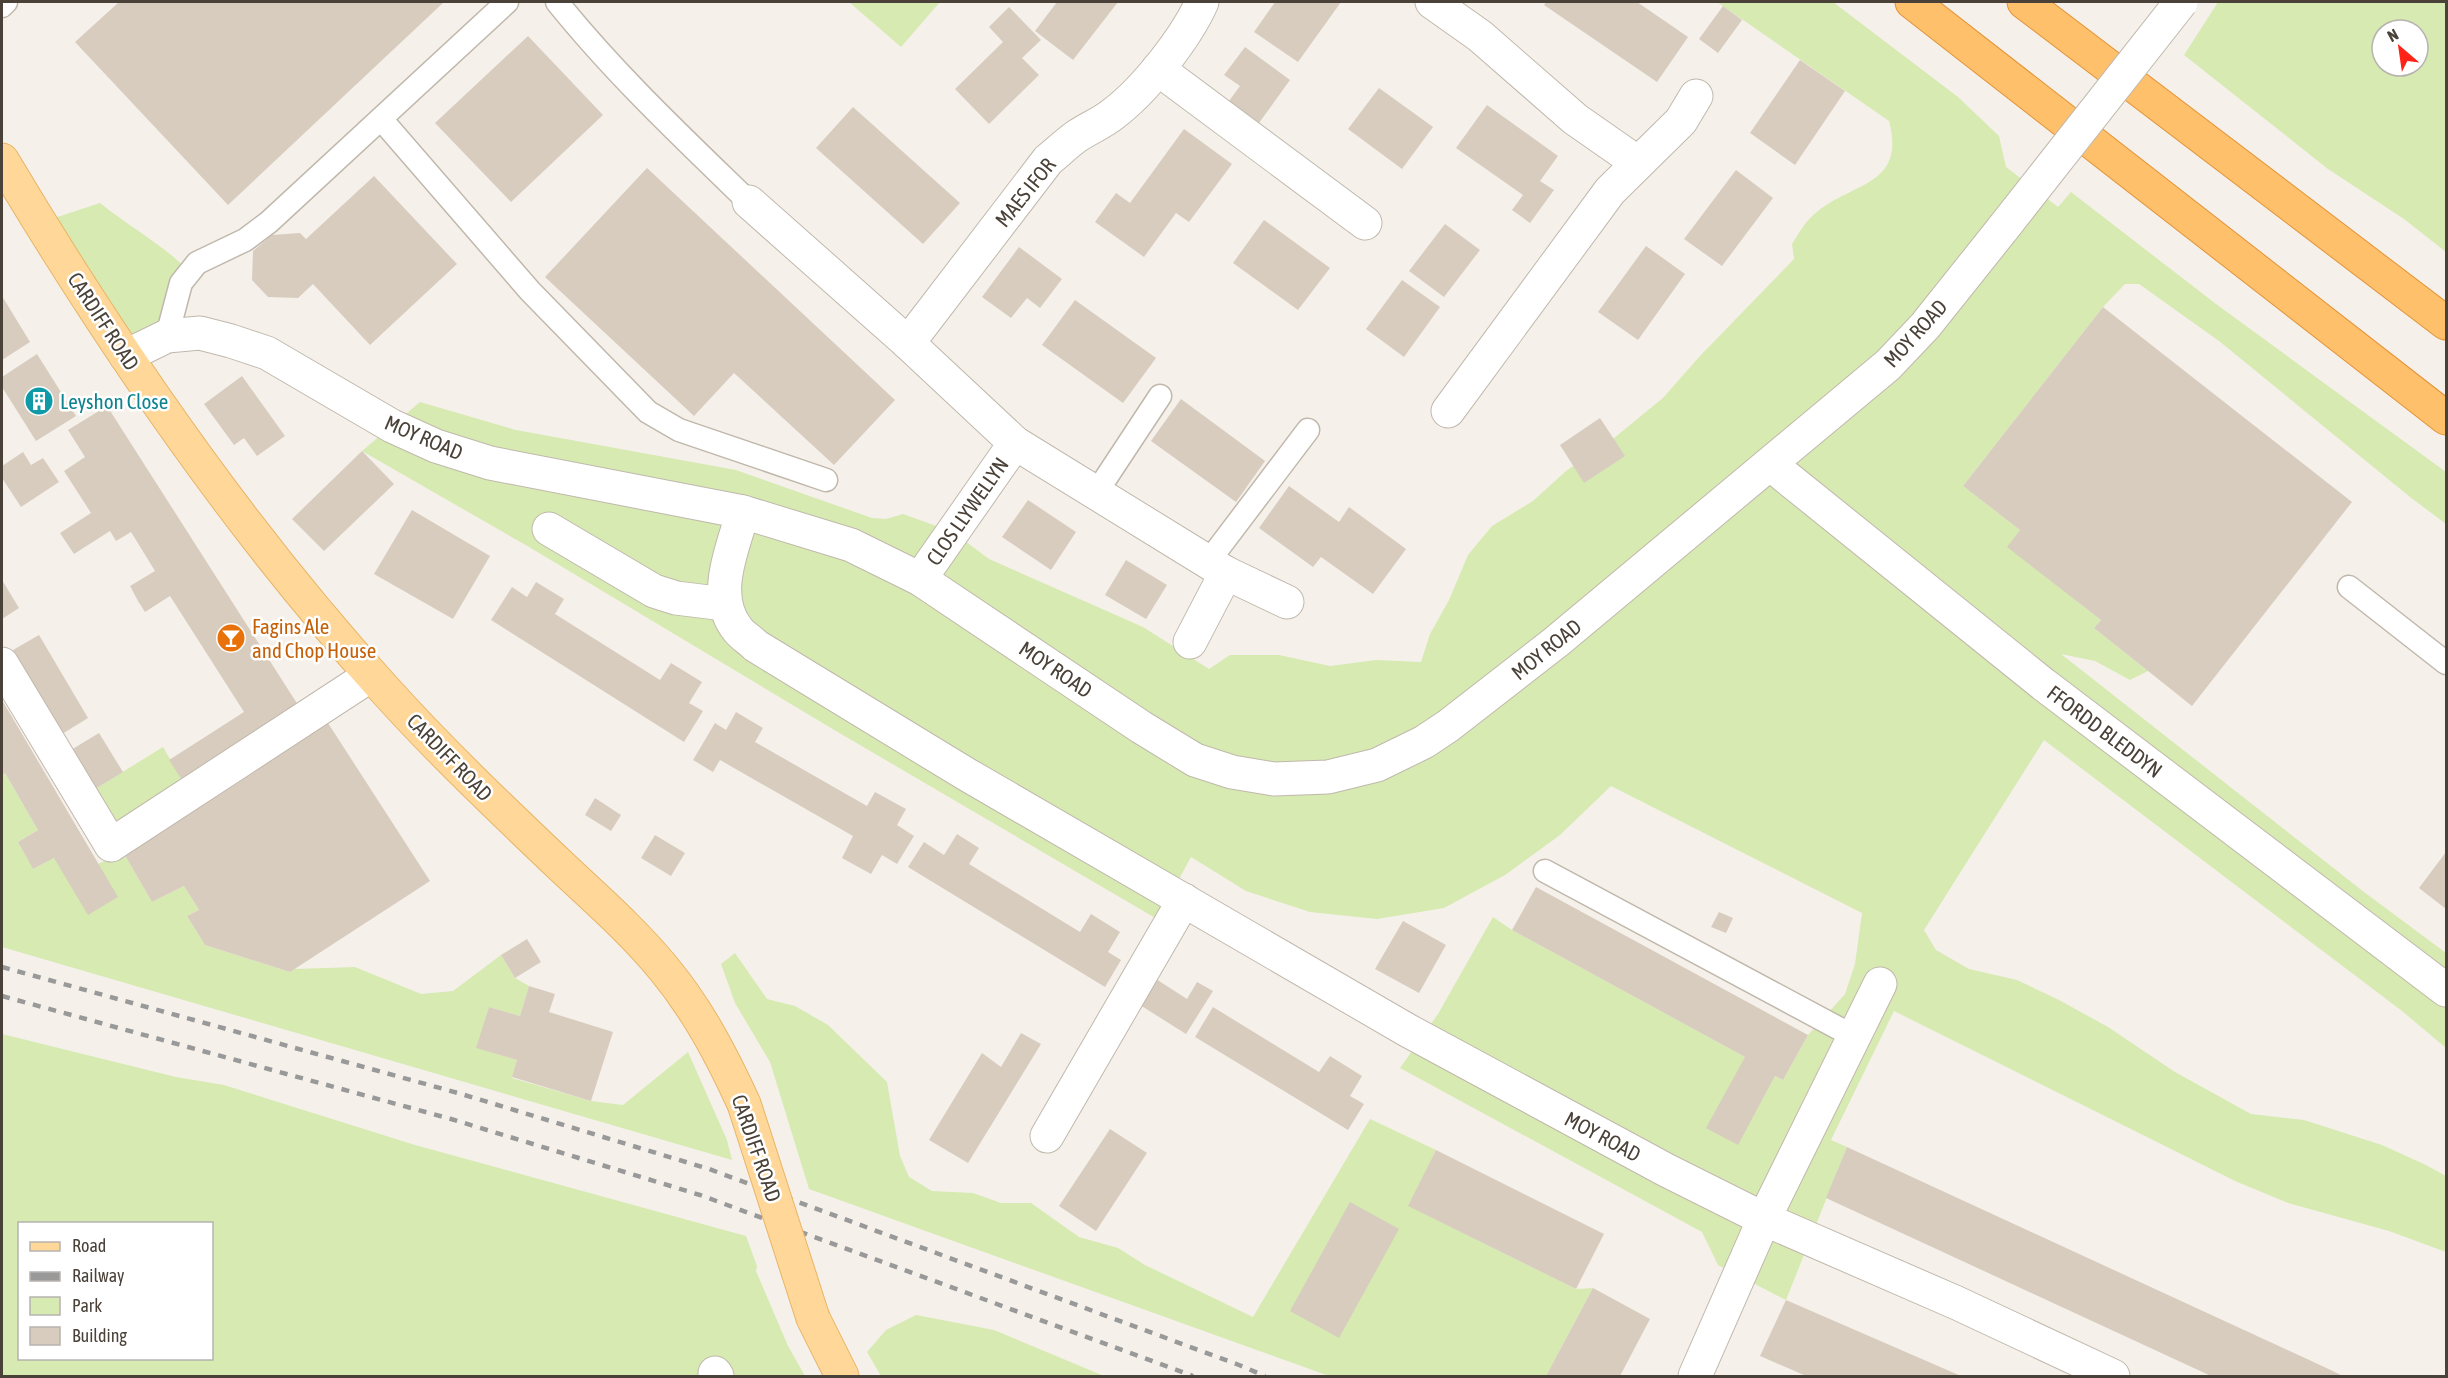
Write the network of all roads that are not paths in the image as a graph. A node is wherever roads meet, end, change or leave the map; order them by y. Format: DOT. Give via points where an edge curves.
graph roads {
  1 [pos="6,2"];
  2 [pos="507,2"];
  3 [pos="557,2"];
  4 [pos="1202,2"];
  5 [pos="1432,2"];
  6 [pos="1912,2"];
  7 [pos="2024,2"];
  8 [pos="2181,2"];
  9 [pos="2,6"];
  10 [pos="1158,69"];
  11 [pos="1696,96"];
  12 [pos="381,119"];
  13 [pos="2,160"];
  14 [pos="1638,163"];
  15 [pos="749,202"];
  16 [pos="1365,224"];
  17 [pos="2446,322"];
  18 [pos="167,336"];
  19 [pos="908,343"];
  20 [pos="126,356"];
  21 [pos="1160,396"];
  22 [pos="1448,411"];
  23 [pos="2446,418"];
  24 [pos="1308,430"];
  25 [pos="1015,443"];
  26 [pos="1770,464"];
  27 [pos="826,480"];
  28 [pos="1096,493"];
  29 [pos="743,512"];
  30 [pos="549,529"];
  31 [pos="1217,567"];
  32 [pos="920,579"];
  33 [pos="2349,587"];
  34 [pos="1287,602"];
  35 [pos="725,604"];
  36 [pos="1190,642"];
  37 [pos="2446,663"];
  38 [pos="2,664"];
  39 [pos="371,675"];
  40 [pos="1545,871"];
  41 [pos="1184,900"];
  42 [pos="1880,984"];
  43 [pos="2446,990"];
  44 [pos="1853,1036"];
  45 [pos="1047,1136"];
  46 [pos="1764,1219"];
  47 [pos="842,1377"];
  48 [pos="1695,1377"];
  49 [pos="2113,1377"];
  1 -- 9 [label="lane"];
  2 -- 12 [label="lane"];
  3 -- 15 [label="lane" via="639,95"];
  4 -- 10 [label="street, MAES IFOR"];
  5 -- 14 [label="street" via="1480,36 1575,119"];
  6 -- 23 [label="highway"];
  7 -- 17 [label="highway"];
  8 -- 26 [label="street, MOY ROAD, bridge" via="1925,326 1888,365"];
  10 -- 16 [label="street"];
  10 -- 19 [label="street, MAES IFOR" via="1113,115 1076,136 1048,160"];
  11 -- 14 [label="street" via="1681,121"];
  12 -- 18 [label="lane" via="269,222 245,240 197,263 181,283"];
  12 -- 27 [label="lane" via="530,291 648,412 679,430"];
  13 -- 20 [label="main road, CARDIFF ROAD"];
  14 -- 22 [label="street" via="1610,191"];
  15 -- 19 [label="street"];
  18 -- 20 [label="street, MOY ROAD"];
  18 -- 29 [label="street, MOY ROAD" via="200,333 267,353 392,426 436,446 490,463"];
  19 -- 25 [label="street"];
  20 -- 39 [label="main road, CARDIFF ROAD" via="293,585"];
  21 -- 28 [label="lane"];
  24 -- 31 [label="lane"];
  25 -- 28 [label="street"];
  25 -- 32 [label="street, CLOS LLYWELLYN"];
  26 -- 32 [label="street, MOY ROAD" via="1556,642 1448,726 1377,765 1328,777 1274,779 1232,772 1195,760"];
  26 -- 43 [label="street, FFORDD BLEDDYN" via="2043,684"];
  28 -- 31 [label="street"];
  29 -- 32 [label="street, MOY ROAD" via="851,545"];
  29 -- 35 [label="street, MOY ROAD" via="725,576"];
  30 -- 35 [label="street" via="654,591"];
  31 -- 34 [label="street"];
  31 -- 36 [label="street"];
  33 -- 37 [label="lane"];
  35 -- 41 [label="street, MOY ROAD" via="737,629 756,646"];
  38 -- 39 [label="street" via="111,844"];
  39 -- 47 [label="main road, CARDIFF ROAD, bridge" via="477,787 663,968 705,1028 744,1104 813,1318"];
  40 -- 44 [label="lane"];
  41 -- 45 [label="street"];
  41 -- 46 [label="street, MOY ROAD" via="1418,1035"];
  42 -- 44 [label="street"];
  44 -- 46 [label="street"];
  46 -- 48 [label="street"];
  46 -- 49 [label="street, MOY ROAD" via="1957,1303"];
}
